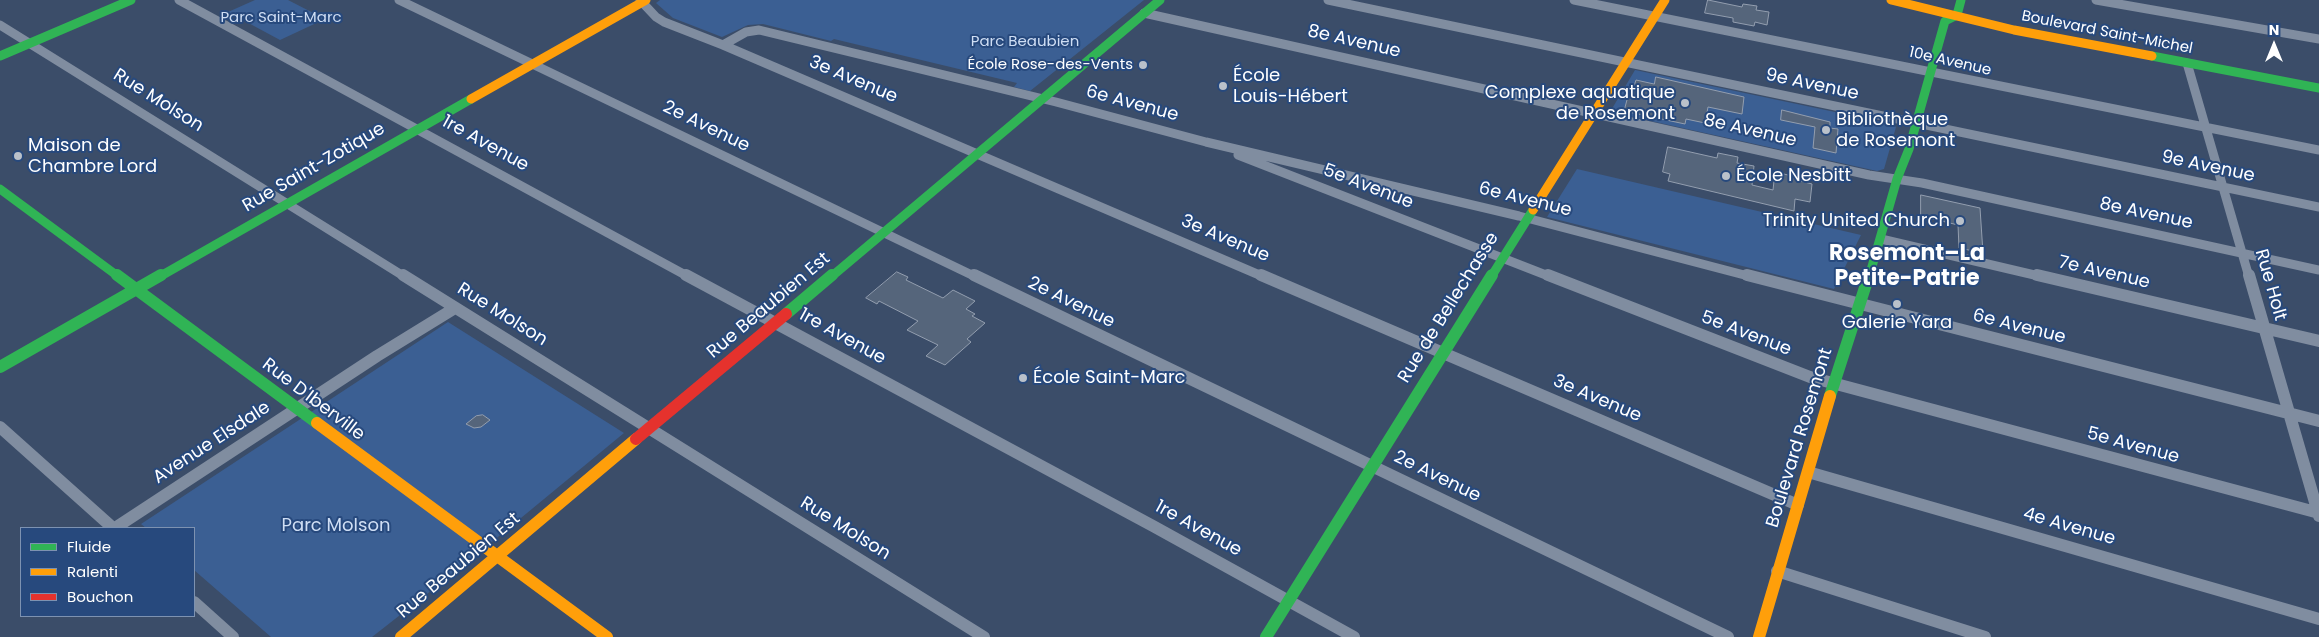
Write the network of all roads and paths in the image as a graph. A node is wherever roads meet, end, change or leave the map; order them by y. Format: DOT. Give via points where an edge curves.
graph roads {
  1 [pos="131,0"];
  2 [pos="179,0"];
  3 [pos="399,0"];
  4 [pos="1160,0"];
  5 [pos="1328,0"];
  6 [pos="1574,0"];
  7 [pos="1665,0"];
  8 [pos="1891,0"];
  9 [pos="1961,0"];
  10 [pos="2096,0"];
  11 [pos="643,1"];
  12 [pos="1940,5"];
  13 [pos="1144,13"];
  14 [pos="1956,15"];
  15 [pos="1655,16"];
  16 [pos="1946,21"];
  17 [pos="0,25"];
  18 [pos="2319,40"];
  19 [pos="30,43"];
  20 [pos="724,45"];
  21 [pos="0,56"];
  22 [pos="1627,62"];
  23 [pos="2187,63"];
  24 [pos="534,64"];
  25 [pos="1932,72"];
  26 [pos="2319,88"];
  27 [pos="1042,99"];
  28 [pos="1594,114"];
  29 [pos="1916,123"];
  30 [pos="2206,128"];
  31 [pos="418,129"];
  32 [pos="1206,142"];
  33 [pos="2319,150"];
  34 [pos="977,154"];
  35 [pos="1897,179"];
  36 [pos="2224,187"];
  37 [pos="0,189"];
  38 [pos="288,203"];
  39 [pos="2319,207"];
  40 [pos="1526,218"];
  41 [pos="884,232"];
  42 [pos="1881,239"];
  43 [pos="2243,254"];
  44 [pos="1501,258"];
  45 [pos="2319,270"];
  46 [pos="136,289"];
  47 [pos="1859,304"];
  48 [pos="455,308"];
  49 [pos="776,323"];
  50 [pos="2265,329"];
  51 [pos="2319,341"];
  52 [pos="1442,353"];
  53 [pos="0,367"];
  54 [pos="1835,384"];
  55 [pos="297,409"];
  56 [pos="2289,413"];
  57 [pos="2319,421"];
  58 [pos="0,427"];
  59 [pos="648,429"];
  60 [pos="1372,466"];
  61 [pos="1808,472"];
  62 [pos="1798,505"];
  63 [pos="2319,514"];
  64 [pos="113,527"];
  65 [pos="116,527"];
  66 [pos="498,557"];
  67 [pos="1777,571"];
  68 [pos="1288,601"];
  69 [pos="195,603"];
  70 [pos="2319,619"];
  71 [pos="232,637"];
  72 [pos="401,637"];
  73 [pos="607,637"];
  74 [pos="984,637"];
  75 [pos="1266,637"];
  76 [pos="1354,637"];
  77 [pos="1728,637"];
  78 [pos="1759,637"];
  79 [pos="1985,637"];
  1 -- 19 [label="street"];
  2 -- 31 [label="street, 1re Avenue"];
  3 -- 24 [label="street, 2e Avenue"];
  4 -- 13 [label="street, Rue Beaubien Est"];
  5 -- 22 [label="street, 9e Avenue"];
  6 -- 15 [label="street, 10e Avenue"];
  7 -- 15 [label="street, Rue de Bellechasse"];
  8 -- 12 [label="street, Boulevard Saint-Michel"];
  9 -- 14 [label="street"];
  10 -- 18 [label="street"];
  11 -- 20 [label="street, 3e Avenue" via="664,22"];
  11 -- 24 [label="street, Rue Saint-Zotique"];
  12 -- 14 [label="street, Boulevard Saint-Michel"];
  12 -- 16 [label="street"];
  13 -- 27 [label="street, Rue Beaubien Est"];
  13 -- 28 [label="street, 8e Avenue"];
  14 -- 16 [label="street"];
  14 -- 23 [label="street, Boulevard Saint-Michel" via="2014,30"];
  15 -- 22 [label="street, Rue de Bellechasse"];
  15 -- 25 [label="street, 10e Avenue"];
  16 -- 25 [label="street, Boulevard Rosemont"];
  17 -- 19 [label="street, Rue Molson"];
  19 -- 21 [label="street"];
  19 -- 38 [label="street, Rue Molson"];
  20 -- 27 [label="street, 6e Avenue" via="746,32 759,30"];
  20 -- 34 [label="street, 3e Avenue"];
  22 -- 28 [label="street, Rue de Bellechasse"];
  22 -- 29 [label="street, 9e Avenue"];
  23 -- 26 [label="street, Boulevard Saint-Michel"];
  23 -- 30 [label="street, Rue Holt"];
  24 -- 31 [label="street, Rue Saint-Zotique"];
  24 -- 41 [label="street, 2e Avenue"];
  25 -- 29 [label="street, Boulevard Rosemont"];
  25 -- 30 [label="street, 10e Avenue"];
  27 -- 32 [label="street, 6e Avenue"];
  27 -- 34 [label="street, Rue Beaubien Est"];
  28 -- 35 [label="street, 8e Avenue"];
  28 -- 40 [label="street, Rue de Bellechasse"];
  29 -- 35 [label="street, Boulevard Rosemont"];
  29 -- 36 [label="street, 9e Avenue"];
  30 -- 33 [label="street, 10e Avenue"];
  30 -- 36 [label="street, Rue Holt"];
  31 -- 38 [label="street, Rue Saint-Zotique"];
  31 -- 49 [label="street, 1re Avenue"];
  32 -- 40 [label="street, 6e Avenue"];
  32 -- 44 [label="street, 5e Avenue"];
  34 -- 41 [label="street, Rue Beaubien Est"];
  34 -- 52 [label="street, 3e Avenue"];
  35 -- 42 [label="street, Boulevard Rosemont"];
  35 -- 43 [label="street, 8e Avenue"];
  36 -- 39 [label="street, 9e Avenue"];
  36 -- 43 [label="street, Rue Holt"];
  37 -- 46 [label="street, Rue D'Iberville"];
  38 -- 46 [label="street, Rue Saint-Zotique"];
  38 -- 48 [label="street, Rue Molson"];
  40 -- 44 [label="street, Rue de Bellechasse"];
  40 -- 47 [label="street, 6e Avenue"];
  41 -- 49 [label="street, Rue Beaubien Est"];
  41 -- 60 [label="street, 2e Avenue"];
  42 -- 47 [label="street, Boulevard Rosemont"];
  42 -- 50 [label="street, 7e Avenue"];
  43 -- 45 [label="street, 8e Avenue"];
  43 -- 50 [label="street, Rue Holt"];
  44 -- 52 [label="street, Rue de Bellechasse"];
  44 -- 54 [label="street, 5e Avenue"];
  46 -- 53 [label="street, Rue Saint-Zotique"];
  46 -- 55 [label="street, Rue D'Iberville"];
  47 -- 54 [label="street, Boulevard Rosemont"];
  47 -- 56 [label="street, 6e Avenue"];
  48 -- 55 [label="street, Avenue Elsdale"];
  48 -- 59 [label="street, Rue Molson"];
  49 -- 59 [label="street, Rue Beaubien Est"];
  49 -- 68 [label="street, 1re Avenue"];
  50 -- 51 [label="street, 7e Avenue"];
  50 -- 56 [label="street, Rue Holt"];
  52 -- 60 [label="street, Rue de Bellechasse"];
  52 -- 62 [label="street, 3e Avenue"];
  54 -- 61 [label="street, Boulevard Rosemont"];
  54 -- 63 [label="street, 5e Avenue"];
  55 -- 65 [label="street, Avenue Elsdale"];
  55 -- 66 [label="street, Rue D'Iberville"];
  56 -- 57 [label="street, 6e Avenue"];
  56 -- 63 [label="street, Rue Holt"];
  58 -- 64 [label="street"];
  59 -- 66 [label="street, Rue Beaubien Est"];
  59 -- 74 [label="street, Rue Molson"];
  60 -- 68 [label="street, Rue de Bellechasse"];
  60 -- 77 [label="street, 2e Avenue"];
  61 -- 62 [label="street, Boulevard Rosemont"];
  61 -- 70 [label="street, 4e Avenue"];
  62 -- 67 [label="street, Boulevard Rosemont"];
  66 -- 72 [label="street, Rue Beaubien Est"];
  66 -- 73 [label="street, Rue D'Iberville"];
  67 -- 78 [label="street, Boulevard Rosemont"];
  67 -- 79 [label="street"];
  68 -- 75 [label="street, Rue de Bellechasse"];
  68 -- 76 [label="street, 1re Avenue"];
  69 -- 71 [label="street"];
}
